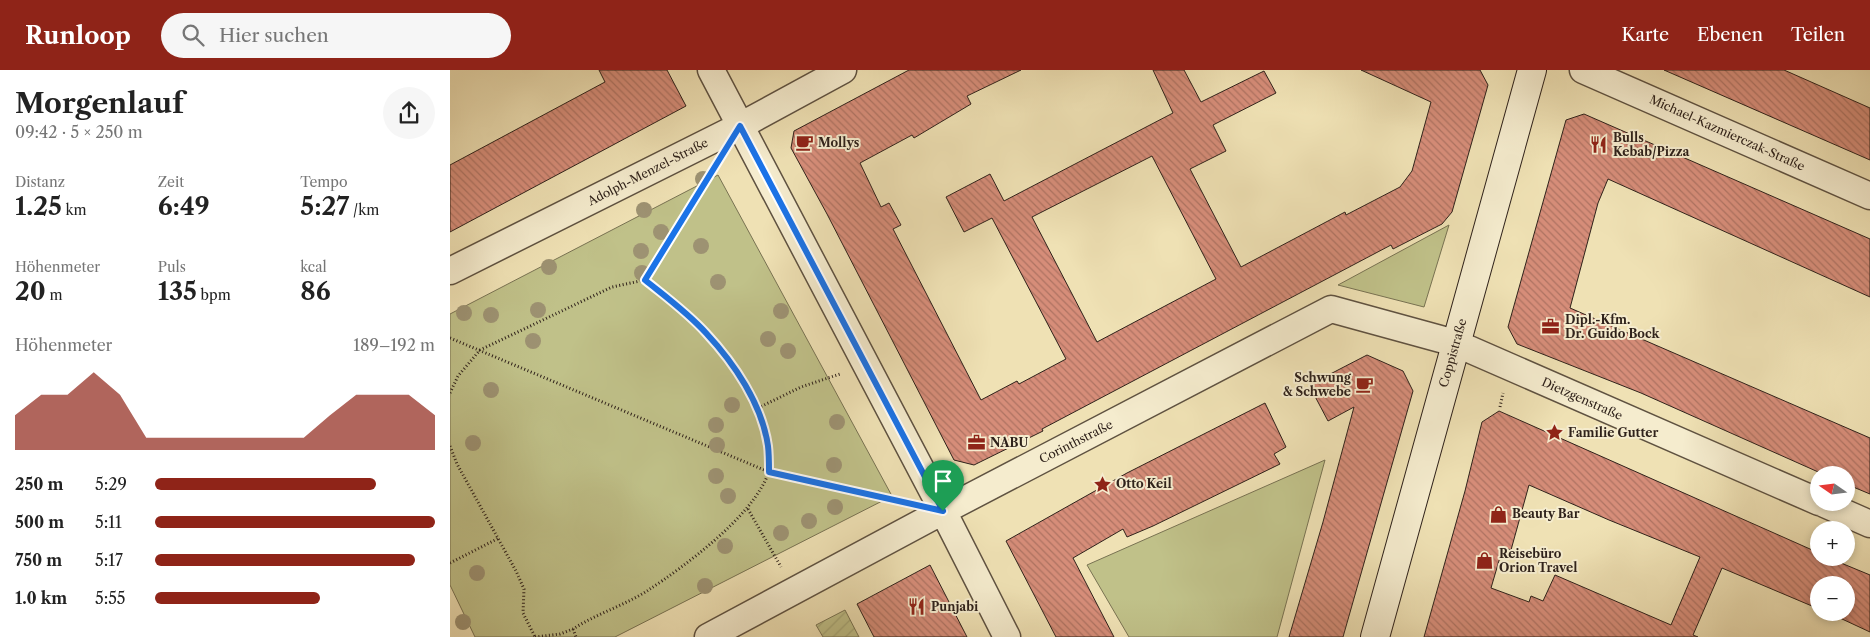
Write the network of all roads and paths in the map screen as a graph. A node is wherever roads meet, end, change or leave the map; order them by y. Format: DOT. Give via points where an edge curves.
graph roads {
  1 [pos="711,70"];
  2 [pos="843,70"];
  3 [pos="1532,70"];
  4 [pos="1583,70"];
  5 [pos="740,126"];
  6 [pos="717,164"];
  7 [pos="1870,196"];
  8 [pos="450,271"];
  9 [pos="645,280"];
  10 [pos="450,338"];
  11 [pos="1455,344"];
  12 [pos="480,350"];
  13 [pos="867,366"];
  14 [pos="450,393"];
  15 [pos="758,408"];
  16 [pos="450,446"];
  17 [pos="769,472"];
  18 [pos="1810,498"];
  19 [pos="748,509"];
  20 [pos="943,511"];
  21 [pos="1840,511"];
  22 [pos="1870,524"];
  23 [pos="499,538"];
  24 [pos="450,563"];
  25 [pos="794,590"];
  26 [pos="573,629"];
  27 [pos="535,637"];
  28 [pos="576,637"];
  29 [pos="708,637"];
  30 [pos="1007,637"];
  31 [pos="1374,637"];
  1 -- 5 [label="street"];
  2 -- 5 [label="street, Adolph-Menzel-Straße"];
  3 -- 11 [label="main road, Coppistraße"];
  4 -- 7 [label="street, Michael-Kazmierczak-Straße"];
  5 -- 8 [label="street, Adolph-Menzel-Straße"];
  5 -- 13 [label="street"];
  6 -- 9 [label="path"];
  9 -- 12 [label="path" via="612,287"];
  9 -- 15 [label="path" via="707,333 734,367"];
  10 -- 12 [label="path"];
  11 -- 18 [label="street, Dietzgenstraße"];
  11 -- 20 [label="street, Corinthstraße" via="1331,309"];
  11 -- 31 [label="main road, Coppistraße"];
  12 -- 14 [label="path" via="458,376"];
  12 -- 17 [label="path"];
  13 -- 15 [label="path" via="801,386"];
  13 -- 20 [label="street"];
  15 -- 17 [label="path" via="768,446"];
  16 -- 23 [label="path"];
  17 -- 19 [label="path"];
  17 -- 20 [label="path"];
  19 -- 25 [label="path"];
  19 -- 26 [label="path" via="707,546 646,591"];
  20 -- 25 [label="street, Corinthstraße"];
  20 -- 30 [label="street"];
  21 -- 22 [label="street, Dietzgenstraße"];
  23 -- 24 [label="path"];
  23 -- 27 [label="path" via="524,589 523,613"];
  25 -- 29 [label="street, Corinthstraße"];
  26 -- 27 [label="path"];
  26 -- 28 [label="path"];
}
